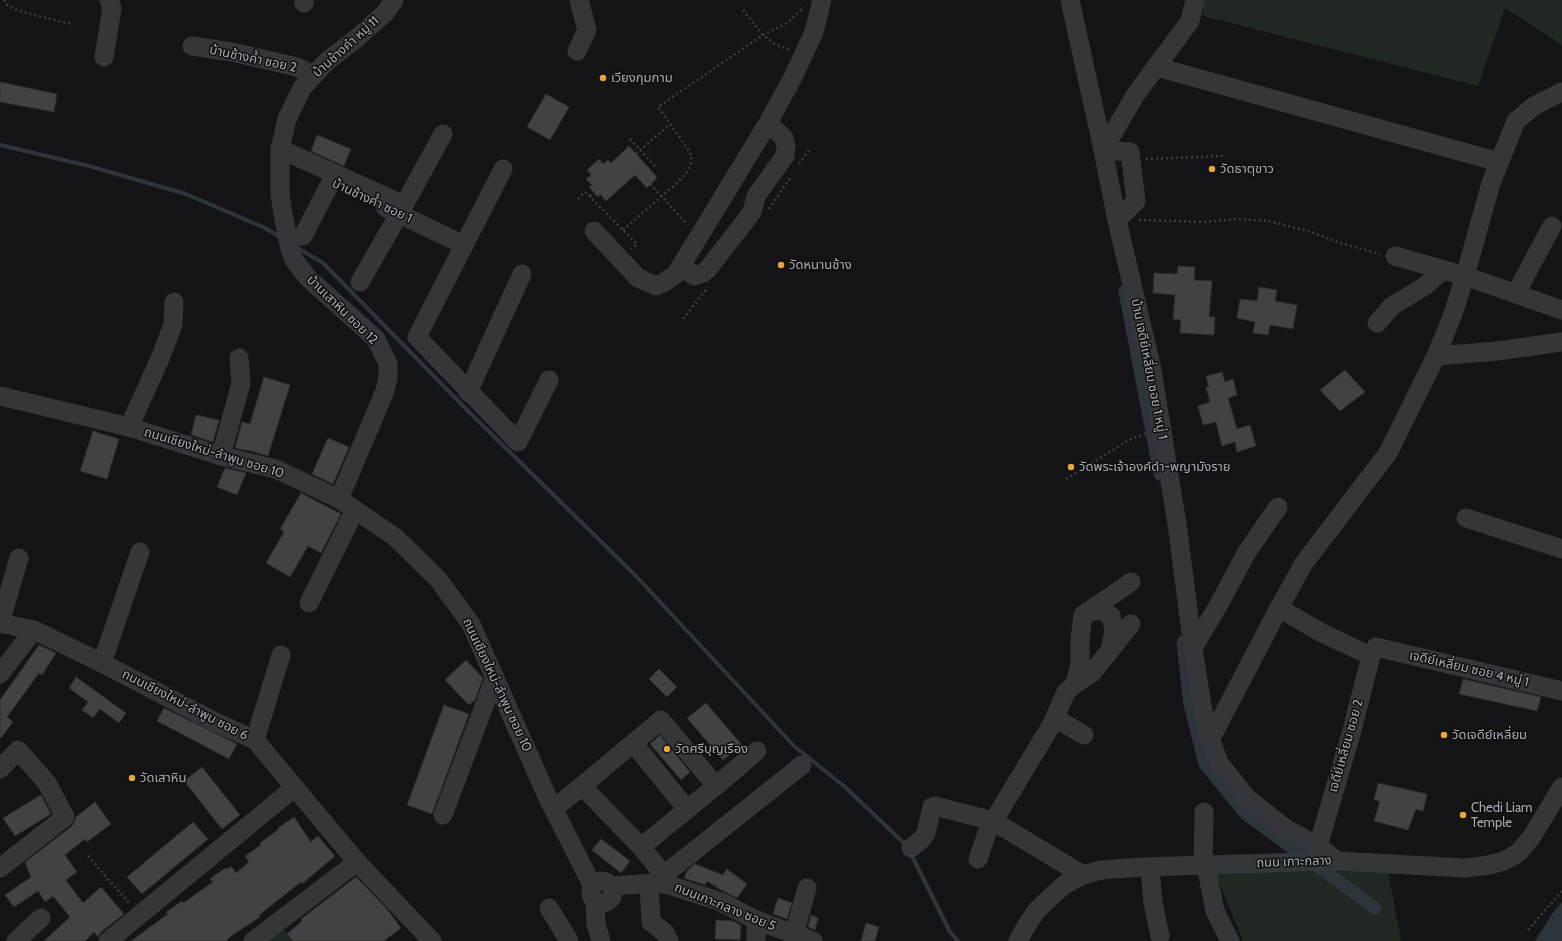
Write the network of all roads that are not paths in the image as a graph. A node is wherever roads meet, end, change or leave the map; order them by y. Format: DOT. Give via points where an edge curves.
graph roads {
  1 [pos="109,0"];
  2 [pos="394,0"];
  3 [pos="579,0"];
  4 [pos="1070,0"];
  5 [pos="1194,0"];
  6 [pos="814,2"];
  7 [pos="192,46"];
  8 [pos="577,51"];
  9 [pos="104,57"];
  10 [pos="1157,67"];
  11 [pos="313,75"];
  12 [pos="1562,92"];
  13 [pos="768,123"];
  14 [pos="443,134"];
  15 [pos="1103,150"];
  16 [pos="280,154"];
  17 [pos="1499,162"];
  18 [pos="503,169"];
  19 [pos="331,182"];
  20 [pos="399,214"];
  21 [pos="1121,216"];
  22 [pos="1552,226"];
  23 [pos="594,232"];
  24 [pos="294,240"];
  25 [pos="464,245"];
  26 [pos="1395,256"];
  27 [pos="682,266"];
  28 [pos="1444,270"];
  29 [pos="522,274"];
  30 [pos="1465,276"];
  31 [pos="360,282"];
  32 [pos="1516,293"];
  33 [pos="174,302"];
  34 [pos="1562,310"];
  35 [pos="1377,323"];
  36 [pos="1562,342"];
  37 [pos="1436,356"];
  38 [pos="239,358"];
  39 [pos="549,380"];
  40 [pos="468,392"];
  41 [pos="0,396"];
  42 [pos="129,427"];
  43 [pos="221,456"];
  44 [pos="339,499"];
  45 [pos="1278,507"];
  46 [pos="355,510"];
  47 [pos="1466,518"];
  48 [pos="1562,549"];
  49 [pos="140,552"];
  50 [pos="19,558"];
  51 [pos="1131,582"];
  52 [pos="309,603"];
  53 [pos="1279,608"];
  54 [pos="1087,612"];
  55 [pos="0,623"];
  56 [pos="1131,624"];
  57 [pos="34,630"];
  58 [pos="1192,648"];
  59 [pos="1110,651"];
  60 [pos="1373,652"];
  61 [pos="281,655"];
  62 [pos="102,663"];
  63 [pos="0,674"];
  64 [pos="495,677"];
  65 [pos="1075,684"];
  66 [pos="1562,691"];
  67 [pos="1055,718"];
  68 [pos="1084,735"];
  69 [pos="255,740"];
  70 [pos="1210,740"];
  71 [pos="633,743"];
  72 [pos="757,751"];
  73 [pos="802,765"];
  74 [pos="0,769"];
  75 [pos="582,786"];
  76 [pos="716,786"];
  77 [pos="1562,787"];
  78 [pos="294,788"];
  79 [pos="554,809"];
  80 [pos="687,809"];
  81 [pos="1204,812"];
  82 [pos="443,815"];
  83 [pos="993,822"];
  84 [pos="1318,846"];
  85 [pos="641,847"];
  86 [pos="911,848"];
  87 [pos="978,859"];
  88 [pos="1337,861"];
  89 [pos="357,862"];
  90 [pos="1205,865"];
  91 [pos="1150,867"];
  92 [pos="0,868"];
  93 [pos="1083,875"];
  94 [pos="656,880"];
  95 [pos="807,888"];
  96 [pos="593,893"];
  97 [pos="549,908"];
  98 [pos="41,918"];
  99 [pos="756,920"];
  100 [pos="599,933"];
  101 [pos="794,935"];
  102 [pos="1160,936"];
  103 [pos="422,938"];
  104 [pos="16,941"];
  105 [pos="108,941"];
  106 [pos="253,941"];
  107 [pos="569,941"];
  108 [pos="580,941"];
  109 [pos="669,941"];
  110 [pos="756,941"];
  111 [pos="813,941"];
  112 [pos="1018,941"];
  113 [pos="1230,941"];
  1 -- 9 [label="street" via="112,8"];
  2 -- 11 [label="street, บ้านช้างคำ หมู่ 11" via="357,38"];
  3 -- 8 [label="street" via="587,30"];
  4 -- 15 [label="street, บ้าน เจดีย์เหลี่ยม ซอย 1 หมู่ 1"];
  5 -- 10 [label="street" via="1190,21"];
  6 -- 13 [label="street" via="814,32"];
  7 -- 11 [label="street, บ้านช้างค้ำ ซอย 2" via="297,67"];
  10 -- 15 [label="street" via="1136,94"];
  10 -- 17 [label="street"];
  11 -- 16 [label="street, บ้านช้างคำ หมู่ 11" via="302,88 289,114"];
  12 -- 17 [label="street" via="1534,106 1516,120"];
  13 -- 27 [label="street"];
  13 -- 27 [label="street" via="784,138 785,156 756,196 752,212 703,273 694,276"];
  14 -- 16 [label="street" via="404,205"];
  15 -- 21 [label="street, บ้าน เจดีย์เหลี่ยม ซอย 1 หมู่ 1"];
  15 -- 21 [label="street" via="1130,152 1136,200"];
  16 -- 19 [label="street, บ้านช้างค้ำ ซอย 1"];
  16 -- 24 [label="street, บ้านช้างคำ หมู่ 11" via="280,194"];
  17 -- 30 [label="street"];
  18 -- 25 [label="street"];
  19 -- 20 [label="street, บ้านช้างค้ำ ซอย 1"];
  19 -- 24 [label="street"];
  20 -- 25 [label="street, บ้านช้างค้ำ ซอย 1"];
  20 -- 31 [label="street"];
  21 -- 58 [label="street, บ้าน เจดีย์เหลี่ยม ซอย 1 หมู่ 1" via="1152,370 1177,524"];
  22 -- 32 [label="street"];
  23 -- 27 [label="street" via="638,278 656,286 676,274"];
  24 -- 44 [label="street, บ้านเสาหิน ซอย 12" via="294,260 308,278 376,339 388,364 385,391"];
  25 -- 40 [label="street" via="417,337"];
  26 -- 28 [label="street"];
  28 -- 30 [label="street"];
  28 -- 35 [label="street" via="1392,306"];
  29 -- 40 [label="street"];
  30 -- 32 [label="street"];
  30 -- 37 [label="street"];
  32 -- 34 [label="street"];
  33 -- 42 [label="street" via="173,326"];
  36 -- 37 [label="street" via="1497,352"];
  37 -- 53 [label="street" via="1388,453 1304,563"];
  38 -- 43 [label="street" via="240,383"];
  39 -- 40 [label="street" via="518,442"];
  41 -- 42 [label="street, ถนนเชียงใหม่-ลำพูน ซอย 10"];
  42 -- 43 [label="street, ถนนเชียงใหม่-ลำพูน ซอย 10"];
  43 -- 44 [label="street, ถนนเชียงใหม่-ลำพูน ซอย 10" via="276,469"];
  44 -- 46 [label="street, ถนนเชียงใหม่-ลำพูน ซอย 10"];
  45 -- 58 [label="street" via="1247,552"];
  46 -- 52 [label="street"];
  46 -- 64 [label="street, ถนนเชียงใหม่-ลำพูน ซอย 10" via="395,537 438,579 471,624"];
  47 -- 48 [label="street"];
  49 -- 62 [label="street"];
  50 -- 55 [label="street"];
  51 -- 54 [label="street"];
  53 -- 60 [label="street, เจดีย์เหลี่ยม ซอย 4 หมู่ 1" via="1322,633"];
  53 -- 70 [label="street"];
  54 -- 59 [label="street" via="1101,610 1111,616 1114,631"];
  54 -- 65 [label="street" via="1083,615 1080,664"];
  55 -- 57 [label="street, ถนนเชียงใหม่-ลำพูน ซอย 6"];
  56 -- 59 [label="street"];
  57 -- 62 [label="street, ถนนเชียงใหม่-ลำพูน ซอย 6"];
  57 -- 63 [label="street"];
  58 -- 70 [label="street, บ้าน เจดีย์เหลี่ยม ซอย 1 หมู่ 1"];
  59 -- 65 [label="street" via="1092,673"];
  60 -- 66 [label="street, เจดีย์เหลี่ยม ซอย 4 หมู่ 1"];
  60 -- 84 [label="street, เจดีย์เหลี่ยม ซอย 2"];
  61 -- 69 [label="street"];
  62 -- 69 [label="street, ถนนเชียงใหม่-ลำพูน ซอย 6"];
  64 -- 79 [label="street, ถนนเชียงใหม่-ลำพูน ซอย 10"];
  64 -- 82 [label="street"];
  65 -- 67 [label="street" via="1066,692"];
  67 -- 68 [label="street"];
  67 -- 83 [label="street"];
  69 -- 78 [label="street, ถนนเชียงใหม่-ลำพูน ซอย 6"];
  70 -- 84 [label="street, บ้าน เจดีย์เหลี่ยม ซอย 1 หมู่ 1" via="1219,763 1247,798 1285,828"];
  71 -- 75 [label="street"];
  71 -- 76 [label="street" via="661,720"];
  71 -- 80 [label="street"];
  72 -- 76 [label="street"];
  73 -- 94 [label="street"];
  74 -- 92 [label="street" via="18,750 47,783 65,817"];
  75 -- 79 [label="street"];
  75 -- 85 [label="street"];
  76 -- 80 [label="street"];
  77 -- 88 [label="street, ถนน เกาะกลาง" via="1531,838 1518,853 1504,861 1465,868"];
  78 -- 89 [label="street, ถนนเชียงใหม่-ลำพูน ซอย 6"];
  78 -- 105 [label="street"];
  79 -- 96 [label="street, ถนนเชียงใหม่-ลำพูน ซอย 10"];
  80 -- 85 [label="street"];
  81 -- 90 [label="street"];
  83 -- 86 [label="street" via="935,806 932,807 926,833"];
  83 -- 87 [label="street"];
  83 -- 93 [label="street"];
  84 -- 88 [label="street, บ้าน เจดีย์เหลี่ยม ซอย 1 หมู่ 1"];
  85 -- 94 [label="street"];
  88 -- 90 [label="street, ถนน เกาะกลาง"];
  89 -- 103 [label="street, ถนนเชียงใหม่-ลำพูน ซอย 6"];
  89 -- 106 [label="street"];
  90 -- 91 [label="street, ถนน เกาะกลาง"];
  90 -- 113 [label="street" via="1215,911"];
  91 -- 93 [label="street, ถนน เกาะกลาง" via="1101,870"];
  91 -- 102 [label="street" via="1153,902"];
  93 -- 112 [label="street, ถนน เกาะกลาง" via="1064,885 1037,910"];
  94 -- 96 [label="street, ถนนเกาะกลาง ซอย 5" via="612,886 604,881 596,882"];
  94 -- 99 [label="street, ถนนเกาะกลาง ซอย 5" via="721,902"];
  94 -- 109 [label="street" via="651,922 665,933"];
  95 -- 101 [label="street"];
  96 -- 100 [label="street"];
  97 -- 107 [label="street"];
  98 -- 104 [label="street"];
  99 -- 101 [label="street, ถนนเกาะกลาง ซอย 5"];
  99 -- 110 [label="street"];
  100 -- 108 [label="street"];
  101 -- 111 [label="street, ถนนเกาะกลาง ซอย 5"];
}
